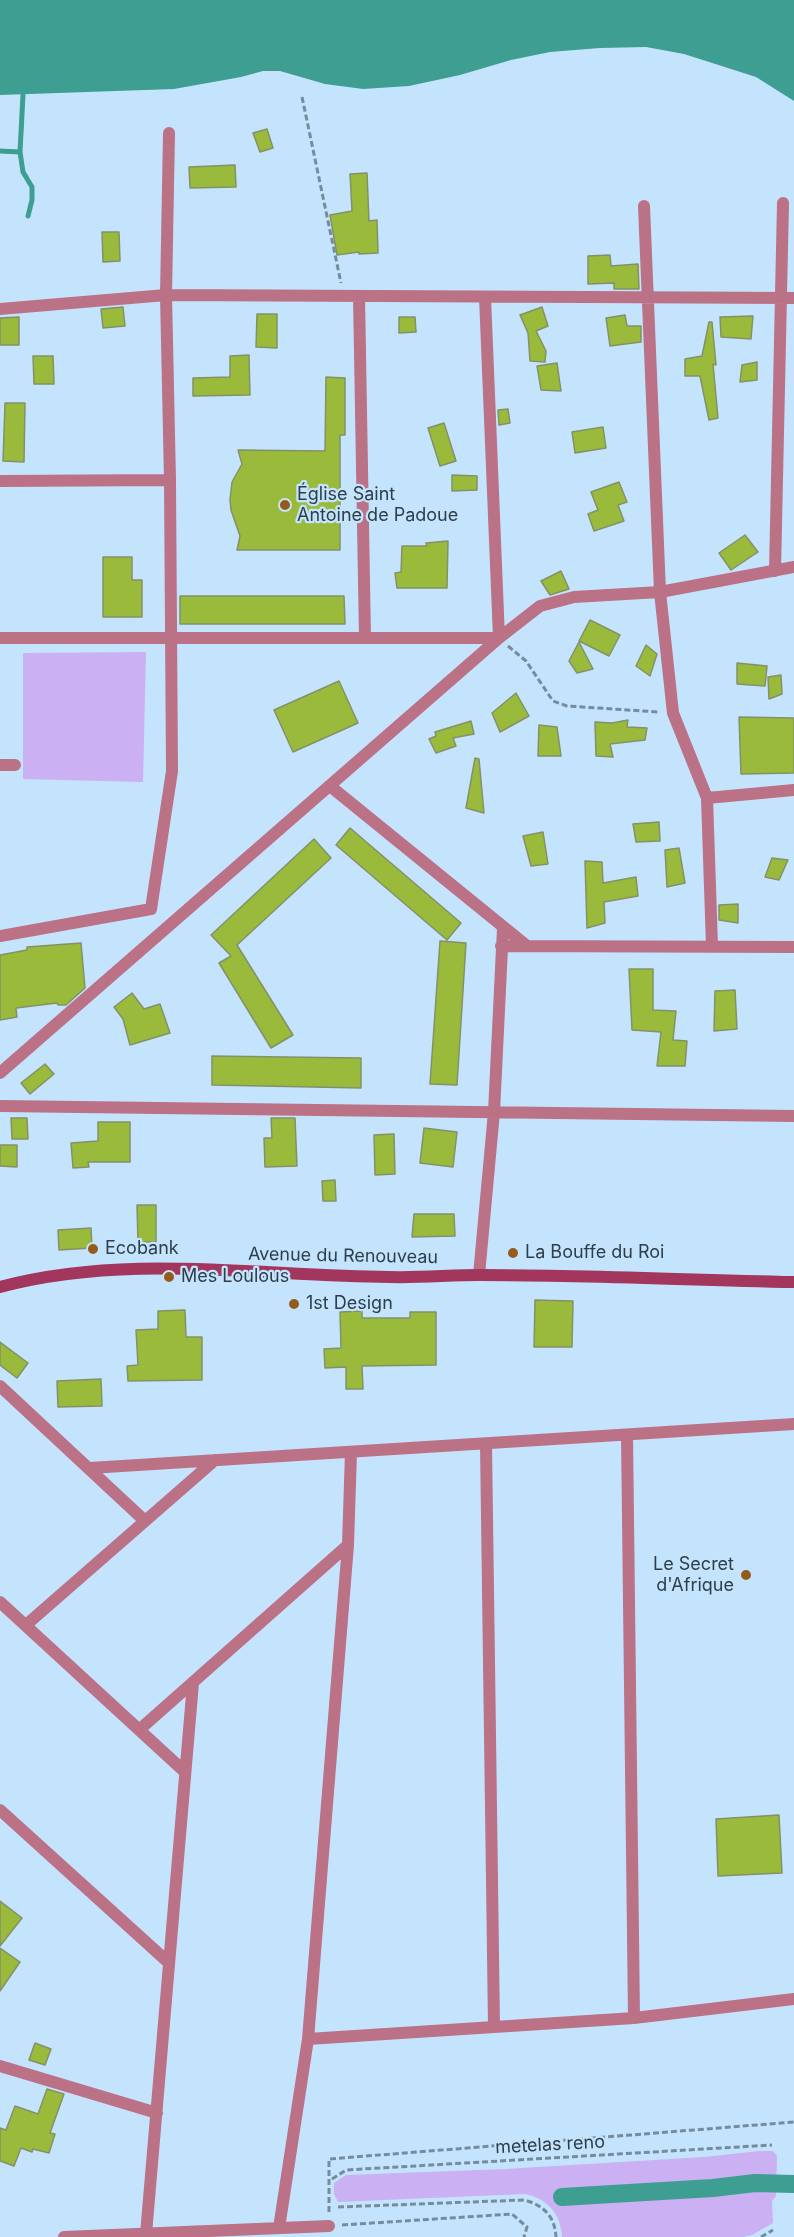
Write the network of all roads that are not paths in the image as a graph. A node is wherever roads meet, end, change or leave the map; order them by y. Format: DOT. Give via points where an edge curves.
graph roads {
  1 [pos="169,133"];
  2 [pos="783,203"];
  3 [pos="644,206"];
  4 [pos="166,295"];
  5 [pos="359,297"];
  6 [pos="485,297"];
  7 [pos="648,297"];
  8 [pos="781,298"];
  9 [pos="794,298"];
  10 [pos="0,309"];
  11 [pos="170,480"];
  12 [pos="0,481"];
  13 [pos="794,567"];
  14 [pos="775,571"];
  15 [pos="660,592"];
  16 [pos="0,638"];
  17 [pos="171,638"];
  18 [pos="365,638"];
  19 [pos="499,639"];
  20 [pos="0,765"];
  21 [pos="15,765"];
  22 [pos="330,786"];
  23 [pos="794,790"];
  24 [pos="707,798"];
  25 [pos="503,928"];
  26 [pos="0,936"];
  27 [pos="501,946"];
  28 [pos="527,946"];
  29 [pos="712,946"];
  30 [pos="794,947"];
  31 [pos="0,1073"];
  32 [pos="0,1106"];
  33 [pos="494,1113"];
  34 [pos="794,1116"];
  35 [pos="479,1275"];
  36 [pos="794,1282"];
  37 [pos="0,1287"];
  38 [pos="0,1386"];
  39 [pos="794,1424"];
  40 [pos="627,1435"];
  41 [pos="486,1444"];
  42 [pos="351,1452"];
  43 [pos="215,1460"];
  44 [pos="90,1468"];
  45 [pos="145,1521"];
  46 [pos="348,1545"];
  47 [pos="0,1602"];
  48 [pos="26,1625"];
  49 [pos="193,1683"];
  50 [pos="139,1730"];
  51 [pos="185,1772"];
  52 [pos="1,1814"];
  53 [pos="169,1964"];
  54 [pos="794,2000"];
  55 [pos="634,2018"];
  56 [pos="494,2026"];
  57 [pos="308,2039"];
  58 [pos="0,2066"];
  59 [pos="157,2113"];
  60 [pos="329,2226"];
  61 [pos="279,2228"];
  62 [pos="146,2234"];
  63 [pos="64,2237"];
  1 -- 4 [label="street"];
  2 -- 8 [label="street"];
  3 -- 7 [label="street"];
  4 -- 5 [label="street"];
  4 -- 10 [label="street"];
  4 -- 11 [label="street"];
  5 -- 6 [label="street"];
  5 -- 18 [label="street"];
  6 -- 7 [label="street"];
  6 -- 19 [label="street"];
  7 -- 8 [label="street"];
  7 -- 15 [label="street"];
  8 -- 9 [label="street"];
  8 -- 14 [label="street"];
  11 -- 12 [label="street"];
  11 -- 17 [label="street"];
  13 -- 14 [label="street"];
  14 -- 15 [label="street"];
  15 -- 19 [label="street" via="574,597 540,606"];
  15 -- 24 [label="street" via="673,713"];
  16 -- 17 [label="street"];
  17 -- 18 [label="street"];
  17 -- 26 [label="street" via="172,771 151,909"];
  18 -- 19 [label="street"];
  19 -- 22 [label="street"];
  20 -- 21 [label="street"];
  22 -- 25 [label="street"];
  22 -- 31 [label="street"];
  23 -- 24 [label="street"];
  24 -- 29 [label="street"];
  25 -- 27 [label="street"];
  25 -- 28 [label="street"];
  27 -- 28 [label="street"];
  27 -- 33 [label="street"];
  28 -- 29 [label="street"];
  29 -- 30 [label="street"];
  32 -- 33 [label="street"];
  33 -- 34 [label="street"];
  33 -- 35 [label="street"];
  35 -- 36 [label="main road, Avenue du Renouveau"];
  35 -- 37 [label="main road, Avenue du Renouveau" via="390,1278 153,1268 67,1274"];
  38 -- 44 [label="street"];
  39 -- 40 [label="street"];
  40 -- 41 [label="street"];
  40 -- 55 [label="street"];
  41 -- 42 [label="street"];
  41 -- 56 [label="street"];
  42 -- 43 [label="street"];
  42 -- 46 [label="street"];
  43 -- 44 [label="street"];
  43 -- 45 [label="street"];
  44 -- 45 [label="street"];
  45 -- 48 [label="street"];
  46 -- 49 [label="street"];
  46 -- 57 [label="street"];
  47 -- 48 [label="street"];
  48 -- 50 [label="street"];
  49 -- 50 [label="street"];
  49 -- 51 [label="street"];
  50 -- 51 [label="street"];
  51 -- 53 [label="street"];
  52 -- 53 [label="street"];
  53 -- 59 [label="street"];
  54 -- 55 [label="street"];
  55 -- 56 [label="street"];
  56 -- 57 [label="street"];
  57 -- 61 [label="street"];
  58 -- 59 [label="street"];
  59 -- 62 [label="street"];
  60 -- 61 [label="street"];
  61 -- 62 [label="street"];
  62 -- 63 [label="street"];
}
